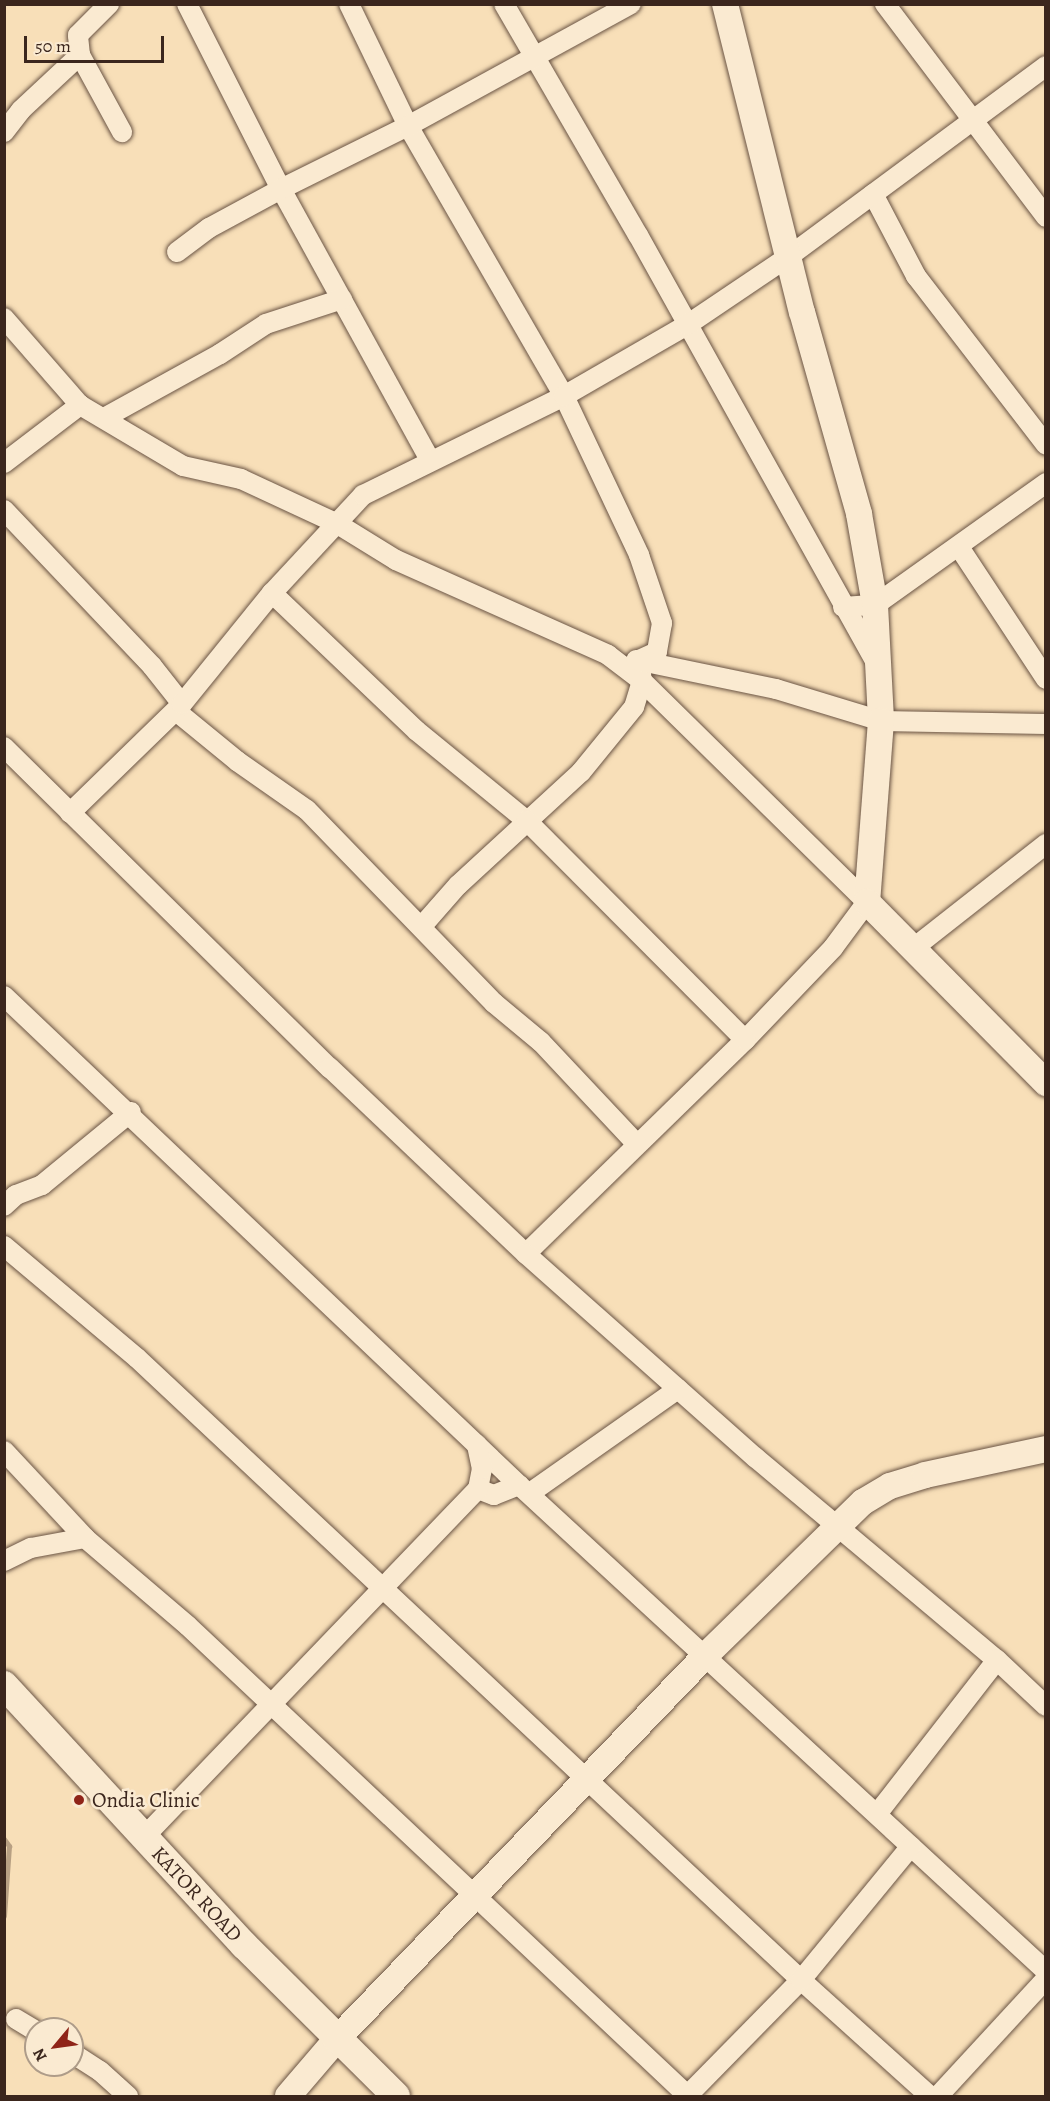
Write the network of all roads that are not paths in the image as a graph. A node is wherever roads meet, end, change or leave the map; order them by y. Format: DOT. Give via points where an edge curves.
graph roads {
  1 [pos="109,4"];
  2 [pos="187,4"];
  3 [pos="349,4"];
  4 [pos="504,4"];
  5 [pos="631,4"];
  6 [pos="725,4"];
  7 [pos="885,4"];
  8 [pos="80,55"];
  9 [pos="537,57"];
  10 [pos="1046,66"];
  11 [pos="972,121"];
  12 [pos="408,126"];
  13 [pos="4,132"];
  14 [pos="122,132"];
  15 [pos="280,189"];
  16 [pos="873,194"];
  17 [pos="1046,217"];
  18 [pos="177,252"];
  19 [pos="788,257"];
  20 [pos="342,299"];
  21 [pos="4,318"];
  22 [pos="687,325"];
  23 [pos="564,396"];
  24 [pos="80,405"];
  25 [pos="104,418"];
  26 [pos="1046,445"];
  27 [pos="430,460"];
  28 [pos="4,463"];
  29 [pos="1046,483"];
  30 [pos="4,510"];
  31 [pos="336,523"];
  32 [pos="959,547"];
  33 [pos="272,592"];
  34 [pos="875,605"];
  35 [pos="843,607"];
  36 [pos="608,655"];
  37 [pos="639,660"];
  38 [pos="876,663"];
  39 [pos="1046,679"];
  40 [pos="642,681"];
  41 [pos="179,707"];
  42 [pos="881,721"];
  43 [pos="1046,724"];
  44 [pos="4,747"];
  45 [pos="70,813"];
  46 [pos="527,821"];
  47 [pos="1046,844"];
  48 [pos="867,902"];
  49 [pos="422,926"];
  50 [pos="915,947"];
  51 [pos="4,996"];
  52 [pos="745,1040"];
  53 [pos="1046,1083"];
  54 [pos="131,1112"];
  55 [pos="636,1143"];
  56 [pos="4,1206"];
  57 [pos="4,1246"];
  58 [pos="526,1254"];
  59 [pos="678,1389"];
  60 [pos="477,1445"];
  61 [pos="1046,1449"];
  62 [pos="4,1451"];
  63 [pos="478,1489"];
  64 [pos="525,1489"];
  65 [pos="838,1527"];
  66 [pos="85,1538"];
  67 [pos="4,1561"];
  68 [pos="383,1585"];
  69 [pos="705,1656"];
  70 [pos="997,1660"];
  71 [pos="4,1685"];
  72 [pos="1046,1706"];
  73 [pos="271,1708"];
  74 [pos="587,1780"];
  75 [pos="877,1814"];
  76 [pos="144,1837"];
  77 [pos="911,1846"];
  78 [pos="474,1895"];
  79 [pos="1046,1971"];
  80 [pos="1046,1979"];
  81 [pos="801,1980"];
  82 [pos="15,2019"];
  83 [pos="24,2024"];
  84 [pos="336,2040"];
  85 [pos="84,2061"];
  86 [pos="926,2095"];
  87 [pos="688,2096"];
  88 [pos="128,2097"];
  89 [pos="288,2097"];
  90 [pos="396,2097"];
  1 -- 8 [label="street" via="78,35"];
  2 -- 15 [label="street"];
  3 -- 12 [label="street"];
  4 -- 9 [label="street"];
  5 -- 9 [label="street"];
  6 -- 19 [label="street"];
  7 -- 11 [label="street"];
  8 -- 13 [label="street"];
  8 -- 14 [label="street"];
  9 -- 12 [label="street"];
  9 -- 22 [label="street"];
  10 -- 11 [label="street"];
  11 -- 16 [label="street"];
  11 -- 17 [label="street"];
  12 -- 15 [label="street"];
  12 -- 23 [label="street"];
  15 -- 18 [label="street" via="209,228"];
  15 -- 20 [label="street"];
  16 -- 19 [label="street"];
  16 -- 26 [label="street" via="916,276"];
  19 -- 22 [label="street"];
  19 -- 34 [label="street" via="860,514"];
  20 -- 25 [label="street" via="266,324"];
  20 -- 27 [label="street"];
  21 -- 24 [label="street"];
  22 -- 23 [label="street"];
  22 -- 35 [label="street"];
  23 -- 27 [label="street"];
  23 -- 37 [label="street" via="639,555 662,623 657,652"];
  24 -- 25 [label="street"];
  24 -- 28 [label="street"];
  25 -- 31 [label="street" via="183,466 241,479"];
  27 -- 31 [label="street" via="363,495"];
  29 -- 32 [label="street"];
  30 -- 41 [label="street" via="166,680"];
  31 -- 33 [label="street"];
  31 -- 36 [label="street" via="396,560"];
  32 -- 34 [label="street"];
  32 -- 39 [label="street"];
  33 -- 41 [label="street"];
  33 -- 46 [label="street" via="417,731"];
  34 -- 35 [label="street"];
  34 -- 38 [label="street"];
  35 -- 38 [label="street"];
  36 -- 37 [label="street"];
  36 -- 40 [label="street"];
  37 -- 40 [label="street"];
  37 -- 42 [label="street" via="776,689"];
  38 -- 42 [label="street"];
  40 -- 46 [label="street" via="634,707 594,757"];
  40 -- 48 [label="street"];
  41 -- 45 [label="street"];
  41 -- 49 [label="street" via="237,761 307,810"];
  42 -- 43 [label="street"];
  42 -- 48 [label="street"];
  44 -- 45 [label="street"];
  45 -- 58 [label="street"];
  46 -- 49 [label="street" via="458,885"];
  46 -- 52 [label="street"];
  47 -- 50 [label="street"];
  48 -- 50 [label="street"];
  48 -- 52 [label="street" via="832,948"];
  49 -- 55 [label="street" via="494,1003 541,1042"];
  50 -- 53 [label="street"];
  51 -- 54 [label="street"];
  52 -- 55 [label="street"];
  54 -- 56 [label="street" via="42,1185 16,1195"];
  54 -- 60 [label="street"];
  55 -- 58 [label="street"];
  57 -- 68 [label="street" via="137,1358"];
  58 -- 59 [label="street"];
  59 -- 64 [label="street"];
  59 -- 65 [label="street"];
  60 -- 63 [label="street" via="482,1469"];
  60 -- 64 [label="street"];
  61 -- 65 [label="street" via="890,1486 863,1502"];
  62 -- 66 [label="street"];
  63 -- 64 [label="street" via="494,1495"];
  63 -- 68 [label="street"];
  64 -- 69 [label="street"];
  65 -- 69 [label="street"];
  65 -- 70 [label="street"];
  66 -- 67 [label="street" via="31,1548"];
  66 -- 73 [label="street" via="188,1626"];
  68 -- 73 [label="street"];
  68 -- 74 [label="street"];
  69 -- 74 [label="street"];
  69 -- 75 [label="street"];
  70 -- 72 [label="street"];
  70 -- 75 [label="street"];
  71 -- 76 [label="main road, KATOR ROAD"];
  73 -- 76 [label="street"];
  73 -- 78 [label="street"];
  74 -- 78 [label="street"];
  74 -- 81 [label="street"];
  75 -- 77 [label="street"];
  76 -- 84 [label="main road, KATOR ROAD"];
  77 -- 79 [label="street"];
  77 -- 81 [label="street"];
  78 -- 84 [label="street"];
  78 -- 87 [label="street"];
  80 -- 86 [label="street"];
  81 -- 86 [label="street"];
  81 -- 87 [label="street"];
  82 -- 83 [label="street"];
  84 -- 89 [label="street"];
  84 -- 90 [label="main road, KATOR ROAD"];
  85 -- 88 [label="street"];
}
